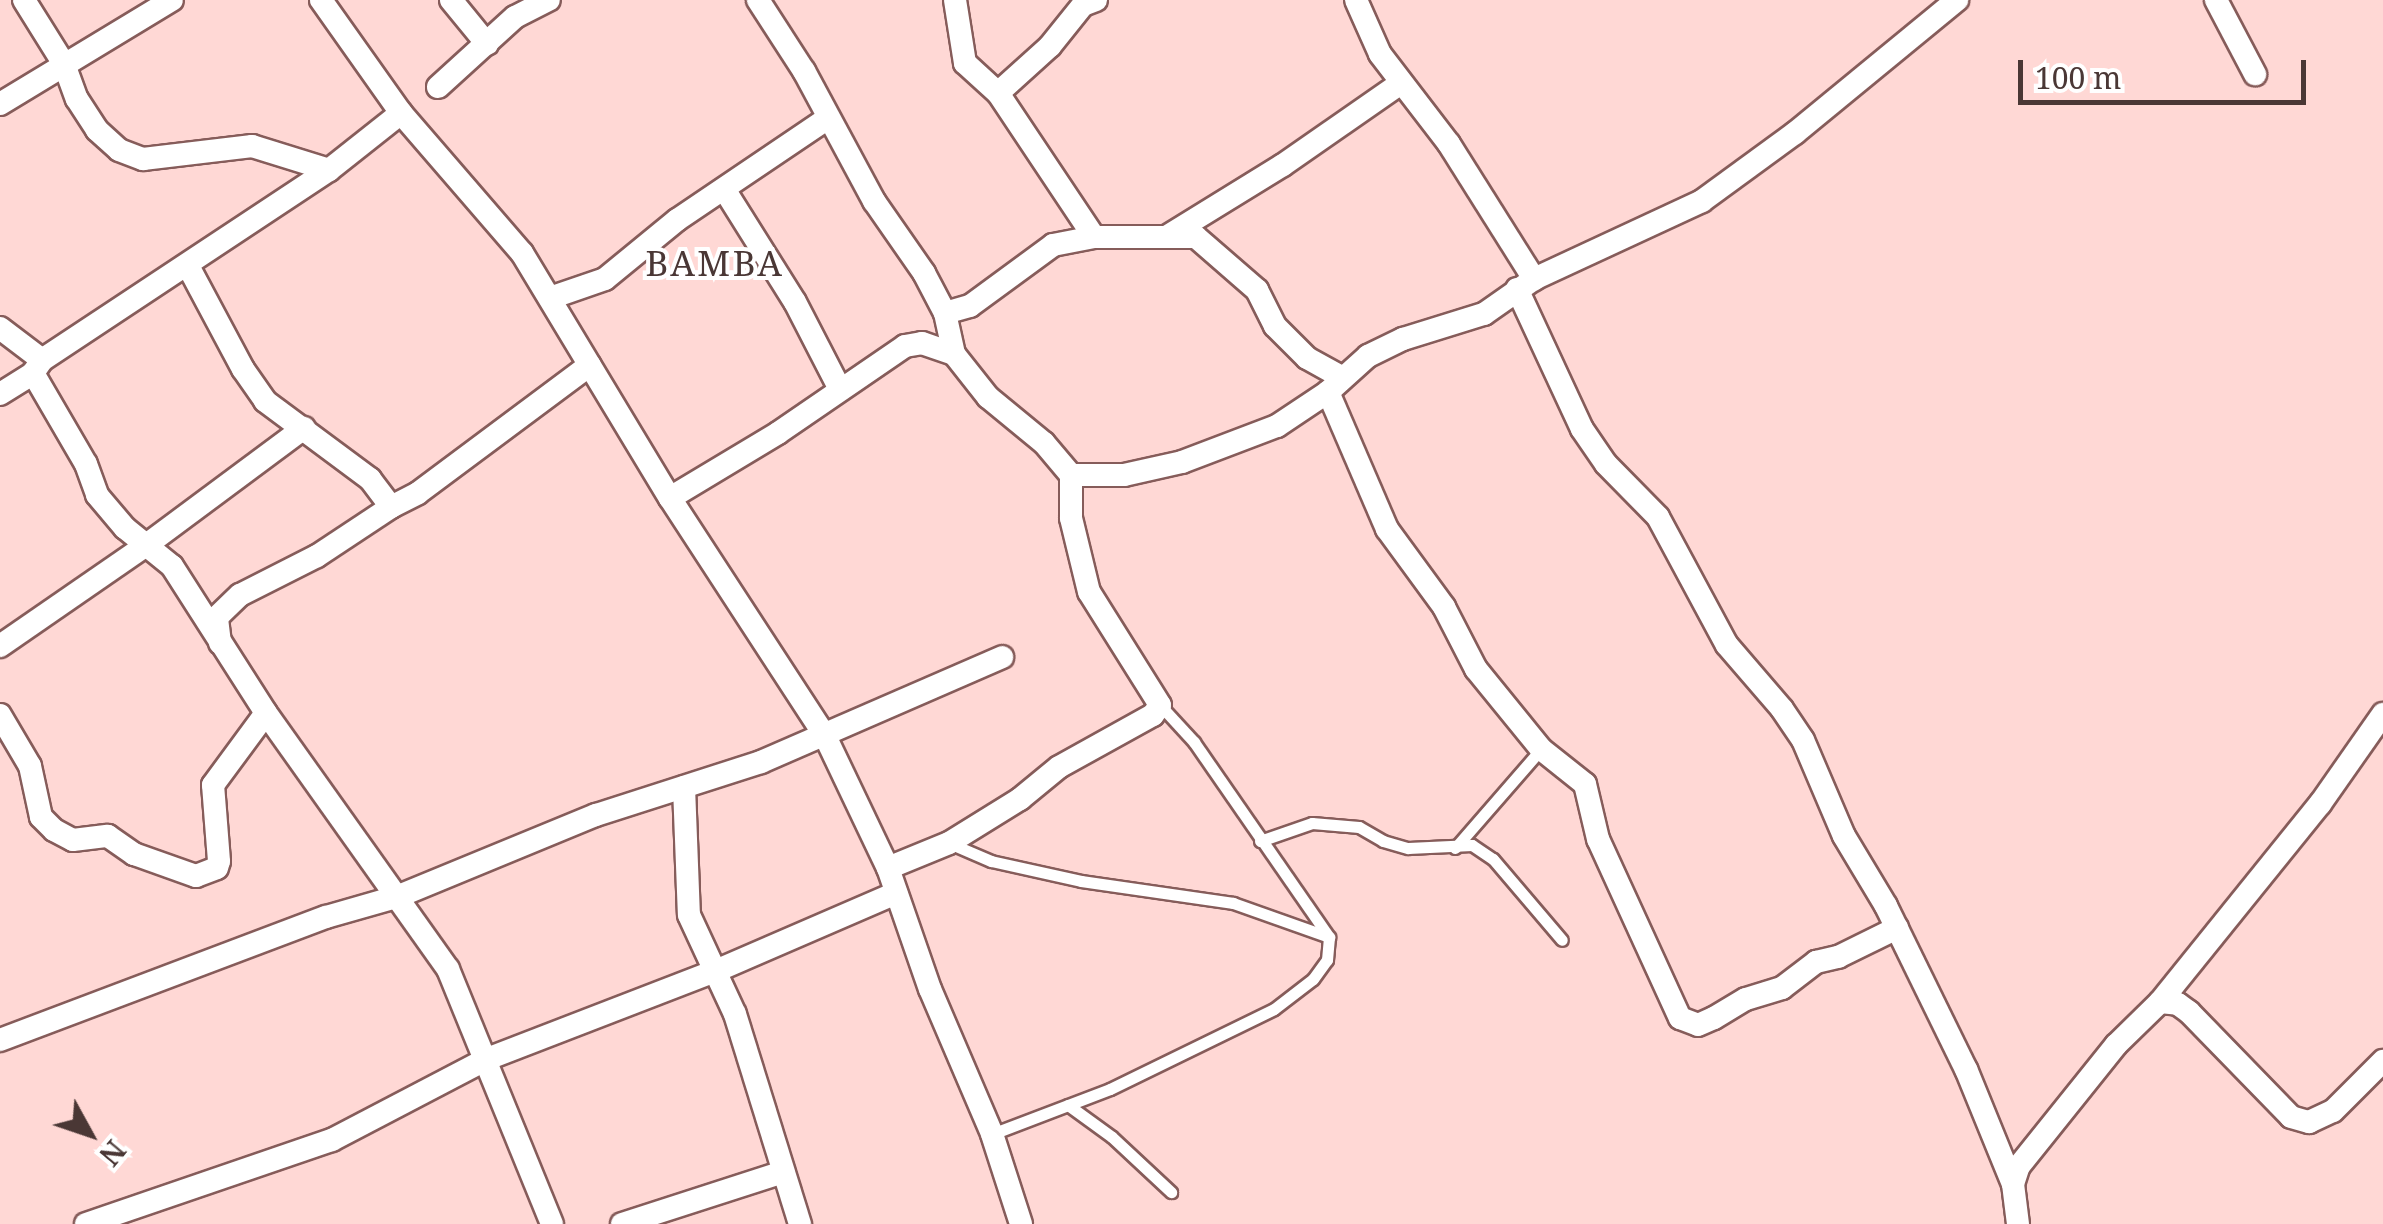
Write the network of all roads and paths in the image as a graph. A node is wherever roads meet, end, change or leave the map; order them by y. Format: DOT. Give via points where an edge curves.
graph roads {
  1 [pos="24,0"];
  2 [pos="172,0"];
  3 [pos="321,0"];
  4 [pos="450,0"];
  5 [pos="548,0"];
  6 [pos="758,0"];
  7 [pos="955,0"];
  8 [pos="1096,0"];
  9 [pos="1356,0"];
  10 [pos="1957,0"];
  11 [pos="2216,0"];
  12 [pos="488,44"];
  13 [pos="64,64"];
  14 [pos="2255,74"];
  15 [pos="1400,83"];
  16 [pos="438,87"];
  17 [pos="998,93"];
  18 [pos="0,104"];
  19 [pos="401,114"];
  20 [pos="828,118"];
  21 [pos="328,170"];
  22 [pos="724,188"];
  23 [pos="1094,238"];
  24 [pos="1164,238"];
  25 [pos="188,266"];
  26 [pos="1526,284"];
  27 [pos="550,298"];
  28 [pos="945,313"];
  29 [pos="0,328"];
  30 [pos="954,354"];
  31 [pos="590,365"];
  32 [pos="38,367"];
  33 [pos="1335,384"];
  34 [pos="840,389"];
  35 [pos="0,394"];
  36 [pos="304,428"];
  37 [pos="1072,474"];
  38 [pos="670,498"];
  39 [pos="392,506"];
  40 [pos="145,546"];
  41 [pos="220,644"];
  42 [pos="0,646"];
  43 [pos="1002,657"];
  44 [pos="1160,705"];
  45 [pos="266,713"];
  46 [pos="2383,714"];
  47 [pos="0,715"];
  48 [pos="825,736"];
  49 [pos="1541,749"];
  50 [pos="684,787"];
  51 [pos="1260,841"];
  52 [pos="949,842"];
  53 [pos="1455,848"];
  54 [pos="888,868"];
  55 [pos="896,894"];
  56 [pos="399,896"];
  57 [pos="1896,928"];
  58 [pos="1330,937"];
  59 [pos="1562,940"];
  60 [pos="718,970"];
  61 [pos="2160,1002"];
  62 [pos="0,1040"];
  63 [pos="488,1059"];
  64 [pos="2383,1061"];
  65 [pos="1068,1105"];
  66 [pos="992,1134"];
  67 [pos="783,1172"];
  68 [pos="2013,1184"];
  69 [pos="1171,1192"];
  70 [pos="86,1224"];
  71 [pos="552,1224"];
  72 [pos="622,1224"];
  73 [pos="800,1224"];
  74 [pos="1021,1224"];
  75 [pos="2018,1224"];
  1 -- 13 [label="street"];
  2 -- 13 [label="street"];
  3 -- 19 [label="street"];
  4 -- 12 [label="street"];
  5 -- 12 [label="street" via="515,17"];
  6 -- 20 [label="street"];
  7 -- 17 [label="street" via="965,63"];
  8 -- 17 [label="street" via="1083,5"];
  9 -- 15 [label="street"];
  10 -- 26 [label="street" via="1702,201"];
  11 -- 14 [label="street"];
  12 -- 16 [label="street"];
  13 -- 18 [label="street"];
  13 -- 21 [label="street" via="97,130 143,159 252,146"];
  15 -- 24 [label="street"];
  15 -- 26 [label="street" via="1450,144"];
  17 -- 23 [label="street"];
  19 -- 21 [label="street"];
  19 -- 27 [label="street" via="522,253"];
  20 -- 22 [label="street"];
  20 -- 28 [label="street"];
  21 -- 25 [label="street"];
  22 -- 27 [label="street" via="604,279"];
  22 -- 34 [label="street"];
  23 -- 24 [label="street"];
  23 -- 28 [label="street" via="1053,245 970,306"];
  24 -- 33 [label="street" via="1196,237 1228,261 1256,290 1275,326"];
  25 -- 32 [label="street"];
  25 -- 36 [label="street" via="265,401"];
  26 -- 33 [label="street" via="1484,314 1403,338 1368,356"];
  26 -- 57 [label="street" via="1582,428 1606,464 1658,517 1726,646 1803,740 1844,836"];
  27 -- 31 [label="street"];
  28 -- 30 [label="street"];
  29 -- 32 [label="street"];
  30 -- 34 [label="street" via="922,343 905,346"];
  30 -- 37 [label="street" via="988,397"];
  31 -- 38 [label="street"];
  31 -- 39 [label="street"];
  32 -- 35 [label="street"];
  32 -- 40 [label="street" via="98,494"];
  33 -- 37 [label="street" via="1277,426 1182,462 1124,475"];
  33 -- 49 [label="street" via="1387,530 1444,607 1476,669"];
  34 -- 38 [label="street"];
  36 -- 39 [label="street" via="370,479"];
  36 -- 40 [label="street"];
  37 -- 44 [label="street" via="1070,518 1090,592"];
  38 -- 48 [label="street"];
  39 -- 41 [label="street" via="318,556 240,595 217,618"];
  40 -- 41 [label="street" via="172,566"];
  40 -- 42 [label="street"];
  41 -- 45 [label="street"];
  43 -- 48 [label="street"];
  44 -- 51 [label="lane" via="1194,742"];
  44 -- 52 [label="street"];
  45 -- 47 [label="street" via="214,786 219,861 196,876 134,854 108,836 74,840 54,830 42,817 30,766"];
  45 -- 56 [label="street"];
  46 -- 61 [label="street" via="2344,773"];
  48 -- 50 [label="street"];
  48 -- 54 [label="street"];
  49 -- 53 [label="lane"];
  49 -- 57 [label="street" via="1585,784 1598,839 1680,1018 1698,1025"];
  50 -- 56 [label="street" via="596,814"];
  50 -- 60 [label="street" via="689,915"];
  51 -- 53 [label="lane" via="1312,823 1358,826 1408,848"];
  51 -- 58 [label="lane"];
  52 -- 54 [label="street"];
  52 -- 58 [label="lane" via="991,861 1080,882 1233,903"];
  53 -- 59 [label="lane" via="1472,845 1493,859"];
  54 -- 55 [label="street"];
  55 -- 60 [label="street"];
  55 -- 66 [label="street"];
  56 -- 62 [label="street"];
  56 -- 63 [label="street" via="448,970"];
  57 -- 68 [label="street" via="1966,1069"];
  58 -- 65 [label="lane" via="1327,960 1313,978 1274,1008"];
  60 -- 63 [label="street"];
  60 -- 67 [label="street"];
  61 -- 64 [label="street" via="2189,1012 2292,1118 2309,1122 2333,1111"];
  61 -- 68 [label="street" via="2116,1044 2019,1166"];
  63 -- 70 [label="street" via="332,1140"];
  63 -- 71 [label="street"];
  65 -- 66 [label="lane"];
  65 -- 69 [label="lane"];
  66 -- 74 [label="street"];
  67 -- 72 [label="street"];
  67 -- 73 [label="street"];
  68 -- 75 [label="street"];
}
